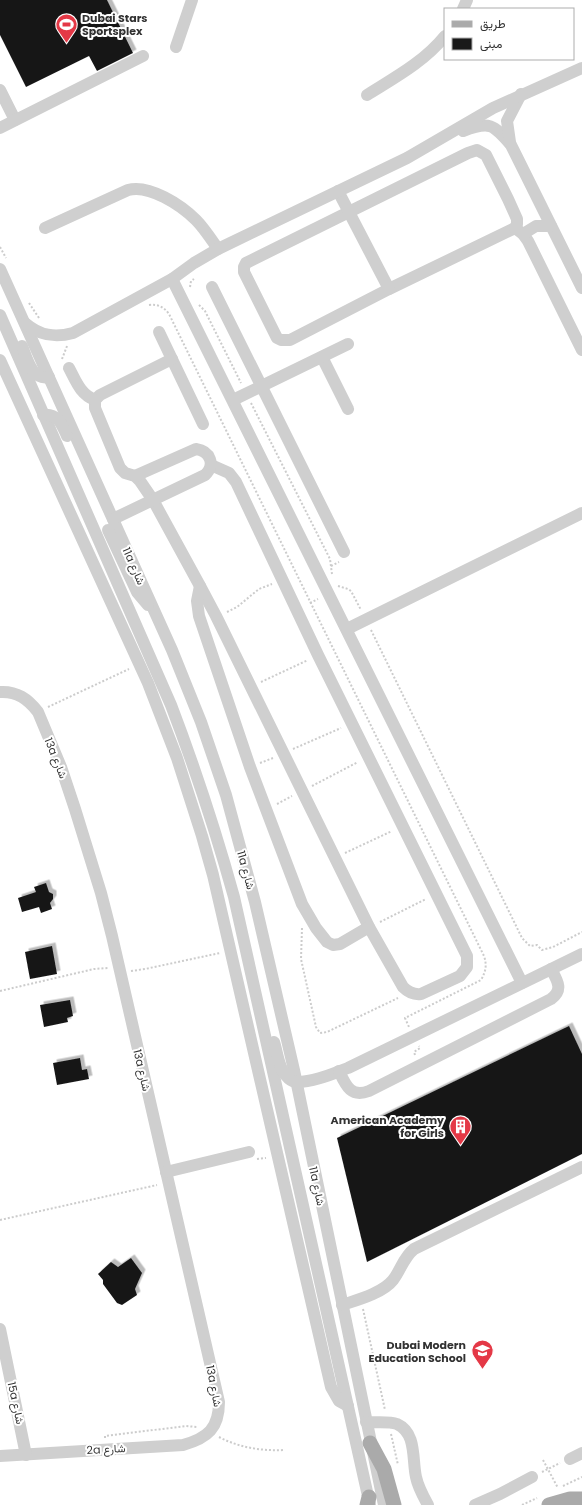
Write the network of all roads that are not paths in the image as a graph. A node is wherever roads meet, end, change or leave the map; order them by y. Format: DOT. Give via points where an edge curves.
graph roads {
  1 [pos="192,0"];
  2 [pos="444,37"];
  3 [pos="176,48"];
  4 [pos="143,56"];
  5 [pos="582,68"];
  6 [pos="0,90"];
  7 [pos="521,94"];
  8 [pos="367,95"];
  9 [pos="5,110"];
  10 [pos="15,120"];
  11 [pos="0,128"];
  12 [pos="452,132"];
  13 [pos="511,145"];
  14 [pos="338,191"];
  15 [pos="349,212"];
  16 [pos="551,226"];
  17 [pos="45,228"];
  18 [pos="519,231"];
  19 [pos="218,249"];
  20 [pos="3,265"];
  21 [pos="172,279"];
  22 [pos="212,287"];
  23 [pos="582,288"];
  24 [pos="389,289"];
  25 [pos="0,311"];
  26 [pos="0,315"];
  27 [pos="24,322"];
  28 [pos="159,332"];
  29 [pos="348,344"];
  30 [pos="582,350"];
  31 [pos="322,357"];
  32 [pos="172,358"];
  33 [pos="0,360"];
  34 [pos="65,366"];
  35 [pos="49,377"];
  36 [pos="261,386"];
  37 [pos="95,400"];
  38 [pos="233,400"];
  39 [pos="348,409"];
  40 [pos="42,415"];
  41 [pos="203,424"];
  42 [pos="211,465"];
  43 [pos="135,476"];
  44 [pos="153,500"];
  45 [pos="582,513"];
  46 [pos="113,519"];
  47 [pos="344,552"];
  48 [pos="113,574"];
  49 [pos="200,586"];
  50 [pos="108,594"];
  51 [pos="154,609"];
  52 [pos="347,629"];
  53 [pos="0,692"];
  54 [pos="369,927"];
  55 [pos="581,955"];
  56 [pos="551,969"];
  57 [pos="522,983"];
  58 [pos="260,1010"];
  59 [pos="339,1072"];
  60 [pos="296,1082"];
  61 [pos="249,1152"];
  62 [pos="582,1167"];
  63 [pos="167,1177"];
  64 [pos="342,1305"];
  65 [pos="0,1329"];
  66 [pos="348,1406"];
  67 [pos="366,1422"];
  68 [pos="210,1432"];
  69 [pos="370,1443"];
  70 [pos="582,1453"];
  71 [pos="26,1455"];
  72 [pos="0,1456"];
  73 [pos="570,1459"];
  74 [pos="532,1477"];
  75 [pos="582,1499"];
  76 [pos="369,1502"];
  77 [pos="384,1505"];
  78 [pos="394,1505"];
  79 [pos="428,1505"];
  80 [pos="475,1505"];
  81 [pos="549,1505"];
  1 -- 3 [label="street"];
  2 -- 8 [label="street" via="428,54"];
  4 -- 10 [label="street"];
  5 -- 7 [label="street"];
  6 -- 9 [label="street"];
  7 -- 12 [label="street"];
  7 -- 13 [label="street" via="507,121"];
  9 -- 10 [label="street"];
  10 -- 11 [label="street"];
  12 -- 13 [label="street" via="487,125 495,127"];
  12 -- 14 [label="street" via="407,158"];
  13 -- 16 [label="street"];
  14 -- 15 [label="street"];
  14 -- 19 [label="street"];
  15 -- 18 [label="street" via="477,150 486,155 517,219"];
  15 -- 24 [label="street"];
  15 -- 24 [label="street" via="246,263 244,272 267,319 277,338 290,340"];
  16 -- 18 [label="street" via="536,226"];
  16 -- 23 [label="street"];
  17 -- 19 [label="street" via="128,190 140,188 153,192 189,214 202,226"];
  18 -- 24 [label="street"];
  18 -- 30 [label="street"];
  19 -- 21 [label="street"];
  20 -- 27 [label="street, 11a شارع"];
  21 -- 27 [label="street" via="73,333 59,336 44,334"];
  21 -- 38 [label="street"];
  22 -- 36 [label="street"];
  25 -- 35 [label="street" via="18,336 34,372 41,377"];
  26 -- 40 [label="street, 11a شارع"];
  27 -- 35 [label="street, 11a شارع"];
  28 -- 32 [label="street"];
  29 -- 31 [label="street"];
  31 -- 36 [label="street"];
  31 -- 39 [label="street"];
  32 -- 37 [label="street"];
  32 -- 41 [label="street"];
  33 -- 50 [label="street"];
  34 -- 37 [label="street" via="80,390"];
  35 -- 46 [label="street, 11a شارع"];
  36 -- 38 [label="street"];
  36 -- 47 [label="street"];
  37 -- 43 [label="street" via="95,408 120,468 125,473"];
  38 -- 52 [label="street"];
  40 -- 48 [label="street, 11a شارع"];
  40 -- 51 [label="street" via="51,415 60,422 133,585 141,599"];
  42 -- 43 [label="street" via="205,452 196,449"];
  42 -- 44 [label="street" via="205,475"];
  42 -- 54 [label="street" via="224,470 233,478 467,956 467,967 460,976 421,994 413,994 406,990"];
  43 -- 44 [label="street"];
  44 -- 46 [label="street"];
  44 -- 49 [label="street"];
  45 -- 52 [label="street"];
  46 -- 51 [label="street, 11a شارع"];
  48 -- 50 [label="street"];
  48 -- 58 [label="street, 11a شارع" via="171,705 205,800 234,898"];
  49 -- 54 [label="street"];
  49 -- 54 [label="street" via="197,601 199,616 250,767 306,910 322,936 333,945 340,944"];
  50 -- 66 [label="street" via="164,720 202,836 331,1387 339,1400"];
  51 -- 60 [label="street, 11a شارع" via="201,722 226,795 255,902"];
  52 -- 57 [label="street"];
  53 -- 63 [label="street, 13a شارع" via="16,694 32,704 38,712 63,774 101,893"];
  55 -- 56 [label="street"];
  56 -- 57 [label="street"];
  56 -- 59 [label="street" via="559,985 556,996 370,1091 360,1093 350,1090"];
  57 -- 59 [label="street"];
  58 -- 60 [label="street" via="268,1022 283,1072"];
  58 -- 66 [label="street, 11a شارع"];
  59 -- 60 [label="street"];
  60 -- 64 [label="street, 11a شارع"];
  61 -- 63 [label="street"];
  62 -- 64 [label="street" via="414,1249 406,1256 389,1284"];
  63 -- 68 [label="street, 13a شارع" via="219,1402 216,1423"];
  64 -- 67 [label="street, 11a شارع"];
  65 -- 71 [label="street, 15a شارع"];
  66 -- 76 [label="street, 11a شارع"];
  67 -- 69 [label="street, 11a شارع"];
  67 -- 79 [label="street" via="396,1424 409,1437 412,1442 416,1477"];
  68 -- 71 [label="street, 2a شارع" via="183,1445"];
  69 -- 77 [label="street, 11a شارع"];
  69 -- 78 [label="main road" via="384,1470"];
  70 -- 73 [label="street"];
  71 -- 72 [label="street, 2a شارع"];
  74 -- 80 [label="street"];
  75 -- 81 [label="main road" via="570,1499"];
}
